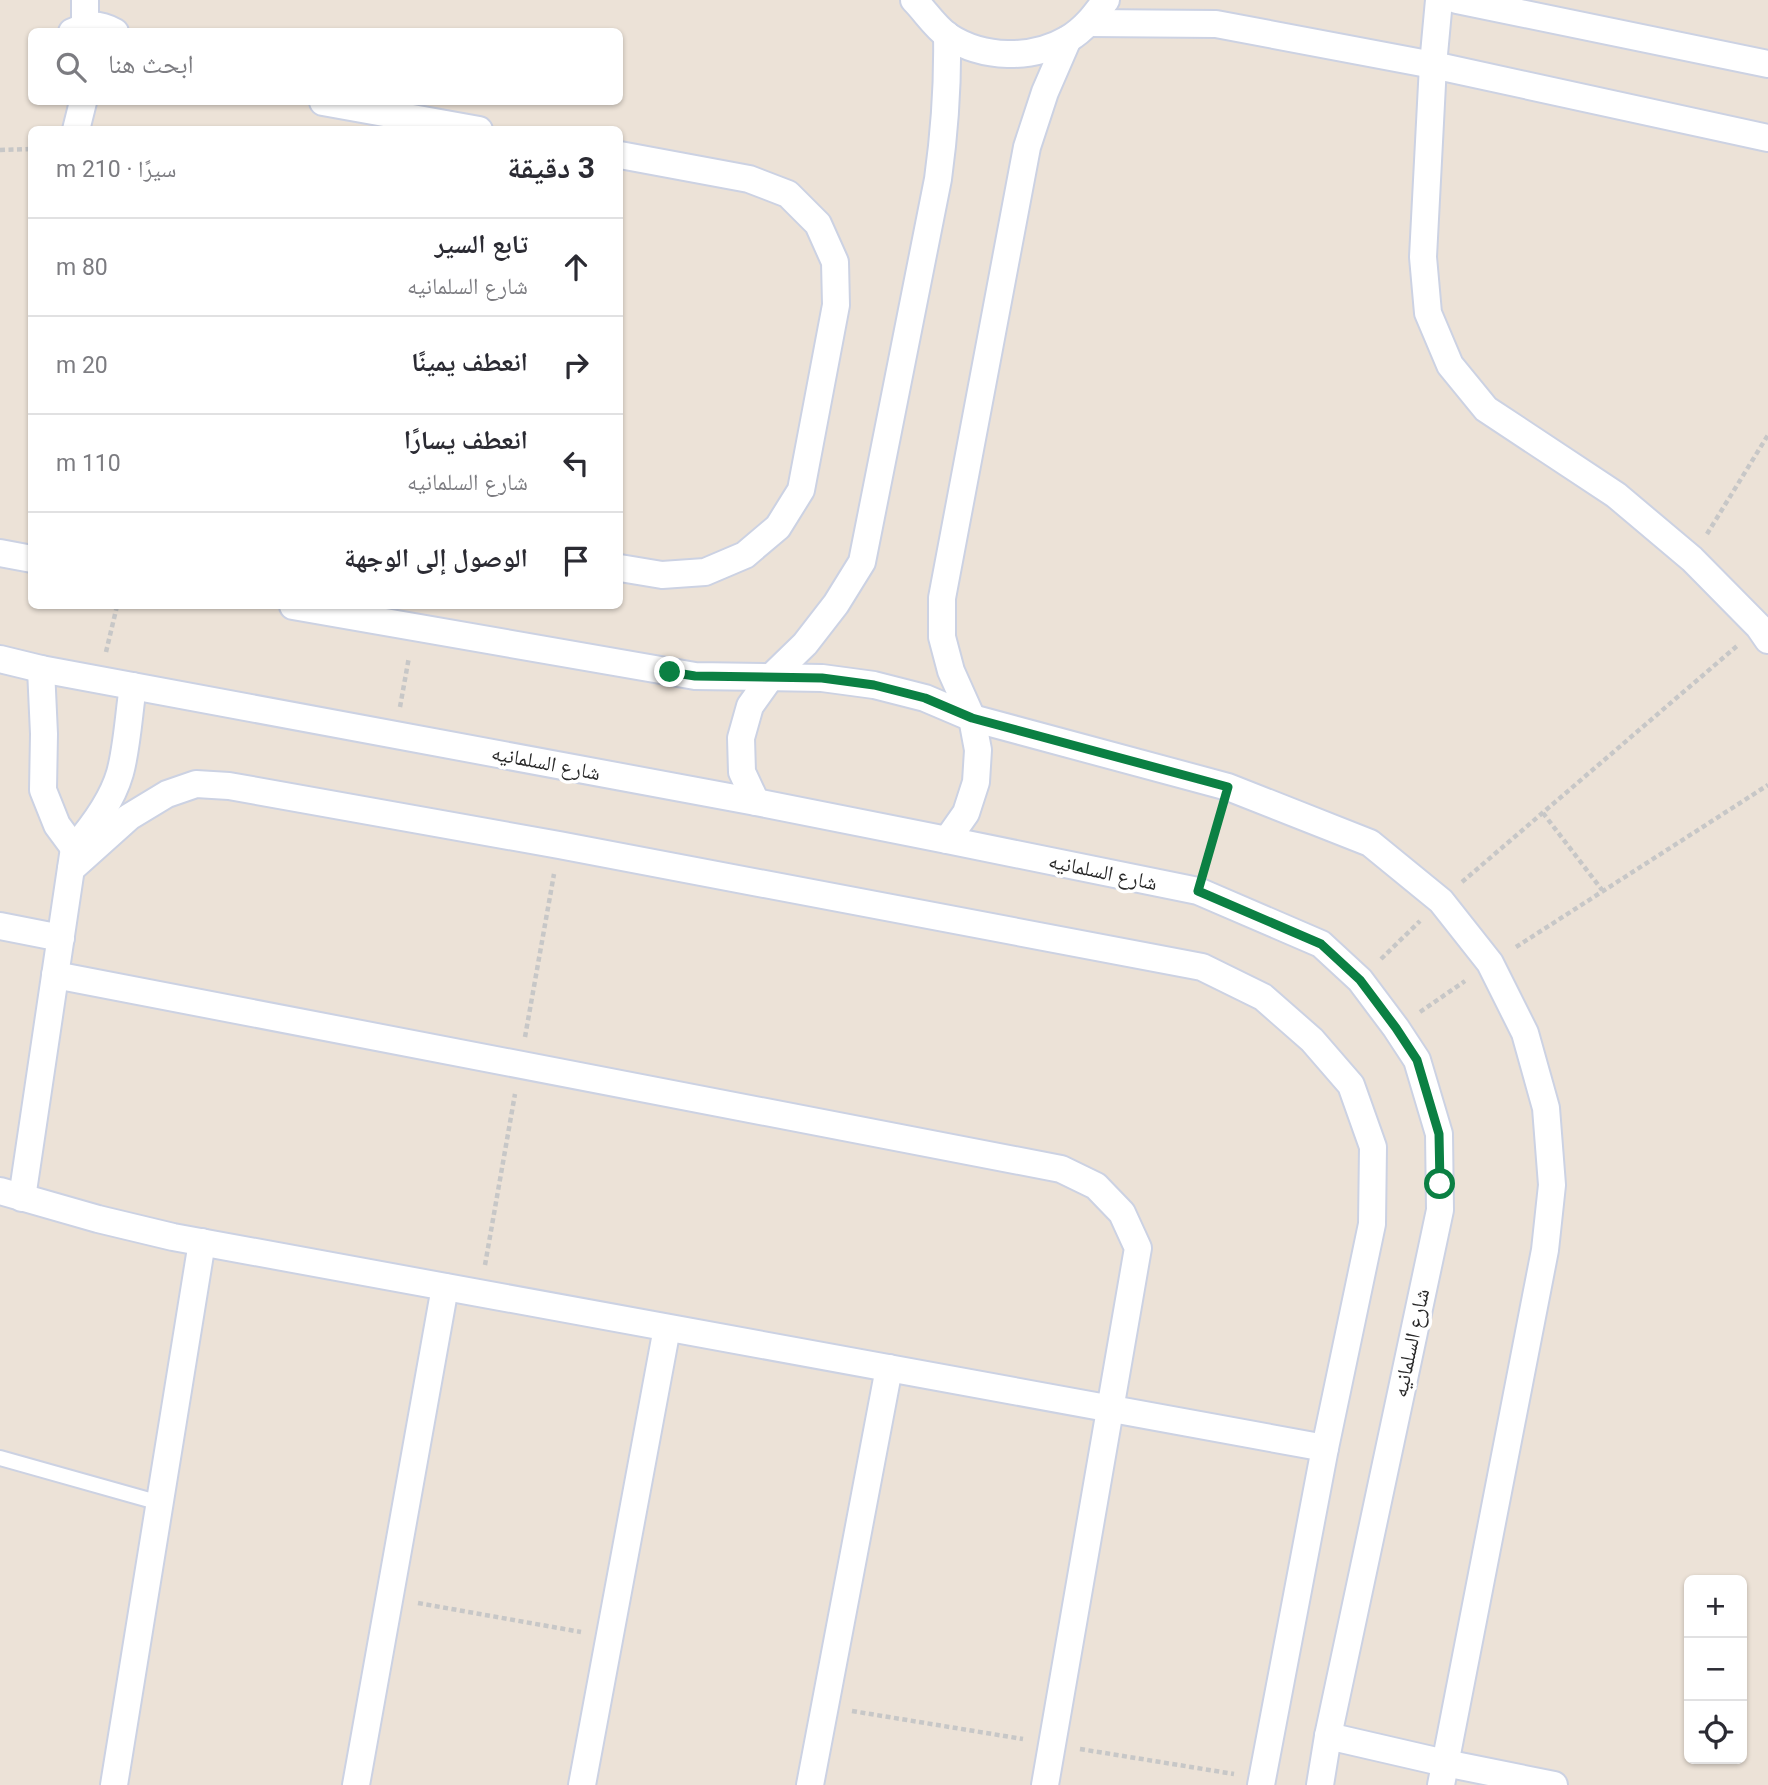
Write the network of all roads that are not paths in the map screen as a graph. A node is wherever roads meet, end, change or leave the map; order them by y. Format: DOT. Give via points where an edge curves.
graph roads {
  1 [pos="914,0"];
  2 [pos="1106,0"];
  3 [pos="1439,0"];
  4 [pos="1457,0"];
  5 [pos="81,19"];
  6 [pos="107,28"];
  7 [pos="1078,31"];
  8 [pos="947,35"];
  9 [pos="1768,64"];
  10 [pos="1433,65"];
  11 [pos="81,105"];
  12 [pos="340,105"];
  13 [pos="77,126"];
  14 [pos="457,126"];
  15 [pos="1768,138"];
  16 [pos="623,156"];
  17 [pos="0,553"];
  18 [pos="28,558"];
  19 [pos="623,568"];
  20 [pos="310,609"];
  21 [pos="1763,634"];
  22 [pos="0,659"];
  23 [pos="41,669"];
  24 [pos="770,678"];
  25 [pos="133,686"];
  26 [pos="972,718"];
  27 [pos="755,802"];
  28 [pos="947,839"];
  29 [pos="73,859"];
  30 [pos="0,926"];
  31 [pos="61,938"];
  32 [pos="55,975"];
  33 [pos="11,1195"];
  34 [pos="202,1242"];
  35 [pos="444,1287"];
  36 [pos="667,1328"];
  37 [pos="889,1368"];
  38 [pos="1110,1408"];
  39 [pos="1325,1448"];
  40 [pos="0,1458"];
  41 [pos="160,1503"];
  42 [pos="1328,1736"];
  43 [pos="1443,1774"];
  44 [pos="114,1785"];
  45 [pos="356,1785"];
  46 [pos="582,1785"];
  47 [pos="810,1785"];
  48 [pos="1045,1785"];
  49 [pos="1261,1785"];
  50 [pos="1320,1785"];
  51 [pos="1554,1785"];
  1 -- 8 [label="street"];
  2 -- 7 [label="street"];
  3 -- 10 [label="street"];
  4 -- 9 [label="street"];
  5 -- 6 [label="street"];
  7 -- 8 [label="street" via="1039,51 1007,55 975,49"];
  7 -- 10 [label="street" via="1216,24"];
  7 -- 26 [label="street" via="1045,92 1027,147 942,598 942,637"];
  8 -- 24 [label="street" via="948,83 938,179 862,562 805,644"];
  10 -- 15 [label="street"];
  10 -- 21 [label="street" via="1423,257 1428,313 1450,365 1486,409 1616,495 1692,559"];
  11 -- 13 [label="street"];
  12 -- 14 [label="street"];
  16 -- 19 [label="street" via="749,179 788,194 818,224 835,262 836,305 801,490 778,527 745,555 705,572 662,575"];
  17 -- 18 [label="street"];
  20 -- 24 [label="street" via="695,676"];
  22 -- 23 [label="street, شارع السلمانيه"];
  23 -- 25 [label="street, شارع السلمانيه"];
  23 -- 29 [label="street" via="43,790"];
  24 -- 26 [label="street" via="874,685 925,698"];
  24 -- 27 [label="street" via="750,706 741,738 742,772"];
  25 -- 27 [label="street, شارع السلمانيه"];
  25 -- 29 [label="street" via="120,773"];
  26 -- 28 [label="street" via="978,750 976,782 966,813"];
  26 -- 43 [label="street" via="1228,787 1370,842 1441,901 1490,964 1525,1033 1546,1108 1552,1185 1545,1250"];
  27 -- 28 [label="street, شارع السلمانيه"];
  28 -- 42 [label="street, شارع السلمانيه" via="1198,891 1321,944 1360,980 1417,1060 1439,1134 1440,1210"];
  29 -- 31 [label="street"];
  29 -- 39 [label="street" via="167,794 196,784 229,786 1202,967 1263,997 1312,1040 1351,1085 1373,1147 1372,1224"];
  30 -- 31 [label="street"];
  31 -- 32 [label="street"];
  32 -- 33 [label="street"];
  32 -- 38 [label="street" via="1061,1169 1096,1186 1114,1204 1138,1248"];
  33 -- 34 [label="street"];
  34 -- 35 [label="street"];
  34 -- 41 [label="street"];
  35 -- 36 [label="street"];
  35 -- 45 [label="street"];
  36 -- 37 [label="street"];
  36 -- 46 [label="street"];
  37 -- 38 [label="street"];
  37 -- 47 [label="street"];
  38 -- 39 [label="street"];
  38 -- 48 [label="street"];
  39 -- 49 [label="street"];
  40 -- 41 [label="lane"];
  41 -- 44 [label="street"];
  42 -- 43 [label="street"];
  42 -- 50 [label="street, شارع السلمانيه"];
  43 -- 51 [label="street"];
}
